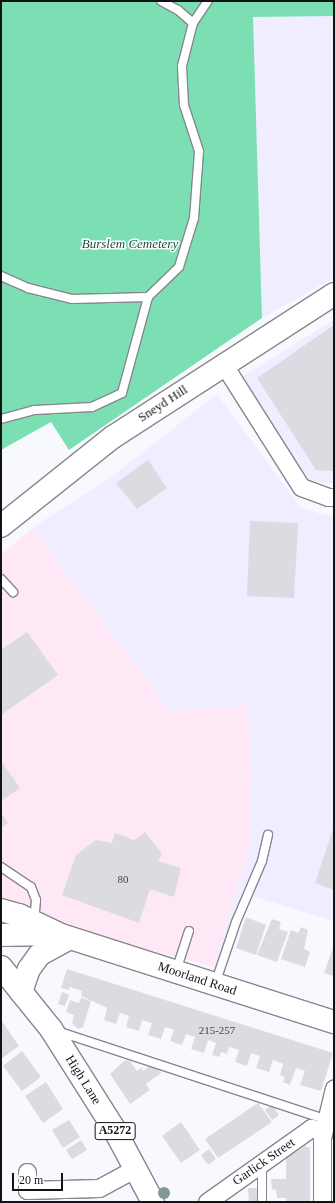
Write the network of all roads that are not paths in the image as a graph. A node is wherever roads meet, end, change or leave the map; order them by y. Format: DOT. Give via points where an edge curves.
graph roads {
  1 [pos="161,1"];
  2 [pos="208,1"];
  3 [pos="193,23"];
  4 [pos="1,276"];
  5 [pos="334,294"];
  6 [pos="148,297"];
  7 [pos="224,365"];
  8 [pos="1,419"];
  9 [pos="334,497"];
  10 [pos="1,526"];
  11 [pos="1,579"];
  12 [pos="13,592"];
  13 [pos="268,834"];
  14 [pos="1,867"];
  15 [pos="1,910"];
  16 [pos="34,923"];
  17 [pos="189,931"];
  18 [pos="1,935"];
  19 [pos="66,936"];
  20 [pos="1,967"];
  21 [pos="175,972"];
  22 [pos="215,984"];
  23 [pos="21,992"];
  24 [pos="334,1022"];
  25 [pos="51,1029"];
  26 [pos="334,1088"];
  27 [pos="327,1121"];
  28 [pos="262,1163"];
  29 [pos="136,1168"];
  30 [pos="26,1172"];
  31 [pos="153,1202"];
  32 [pos="207,1202"];
  33 [pos="262,1202"];
  34 [pos="322,1202"];
  1 -- 3 [label="lane" via="178,10"];
  2 -- 3 [label="lane"];
  3 -- 6 [label="lane" via="182,66 184,105 199,151 194,218 179,267"];
  4 -- 6 [label="lane" via="28,288 72,299"];
  5 -- 7 [label="main road, Sneyd Hill"];
  6 -- 8 [label="lane" via="122,393 92,407 35,410"];
  7 -- 9 [label="street" via="301,486"];
  7 -- 10 [label="main road, Sneyd Hill" via="113,437"];
  11 -- 12 [label="lane"];
  13 -- 22 [label="lane" via="262,861 236,922"];
  14 -- 16 [label="lane" via="31,887 36,900"];
  15 -- 16 [label="main road, Moorland Road"];
  16 -- 19 [label="main road, Moorland Road"];
  17 -- 21 [label="lane"];
  18 -- 19 [label="main road, Moorland Road"];
  19 -- 21 [label="main road, Moorland Road"];
  19 -- 23 [label="main road" via="39,955 29,970"];
  20 -- 23 [label="main road, High Lane / A5272"];
  21 -- 22 [label="main road, Moorland Road"];
  22 -- 24 [label="main road, Moorland Road"];
  23 -- 25 [label="main road, High Lane / A5272"];
  25 -- 27 [label="lane"];
  25 -- 29 [label="main road, High Lane / A5272"];
  26 -- 27 [label="street"];
  27 -- 28 [label="street, Garlick Street" via="311,1128"];
  27 -- 34 [label="street"];
  28 -- 32 [label="street, Garlick Street"];
  28 -- 33 [label="lane"];
  29 -- 30 [label="street" via="100,1188 27,1190"];
  29 -- 31 [label="main road, High Lane / A5272"];
}
